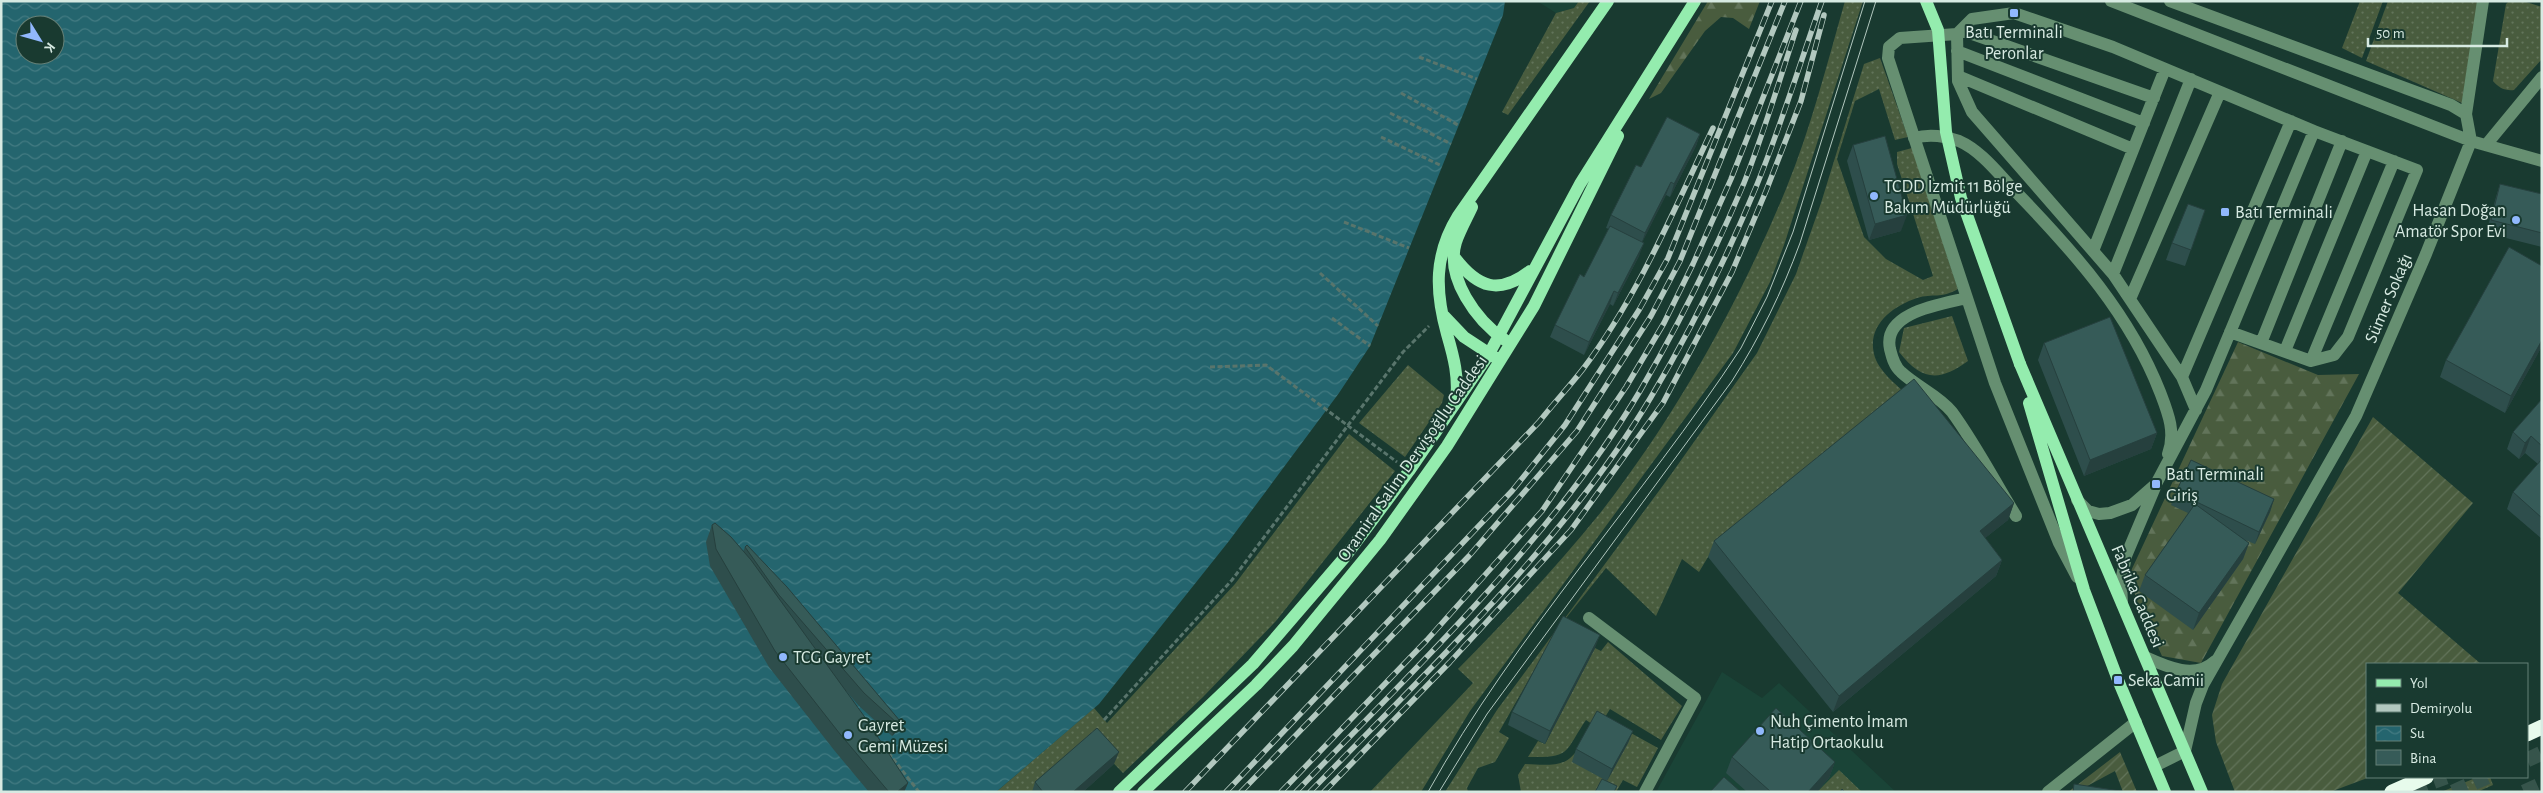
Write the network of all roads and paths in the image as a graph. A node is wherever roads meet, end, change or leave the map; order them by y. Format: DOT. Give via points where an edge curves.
graph roads {
  1 [pos="1608,1"];
  2 [pos="1695,1"];
  3 [pos="1926,1"];
  4 [pos="2112,1"];
  5 [pos="2170,1"];
  6 [pos="2483,1"];
  7 [pos="1959,32"];
  8 [pos="1957,51"];
  9 [pos="1419,57"];
  10 [pos="2165,68"];
  11 [pos="1958,76"];
  12 [pos="2542,77"];
  13 [pos="1477,79"];
  14 [pos="2191,79"];
  15 [pos="2220,92"];
  16 [pos="1401,93"];
  17 [pos="1638,93"];
  18 [pos="2154,98"];
  19 [pos="1390,113"];
  20 [pos="2466,114"];
  21 [pos="2291,121"];
  22 [pos="2144,123"];
  23 [pos="1458,125"];
  24 [pos="2314,131"];
  25 [pos="1381,137"];
  26 [pos="1914,138"];
  27 [pos="2342,141"];
  28 [pos="2471,141"];
  29 [pos="1451,144"];
  30 [pos="2486,145"];
  31 [pos="2133,149"];
  32 [pos="2368,151"];
  33 [pos="2394,161"];
  34 [pos="2542,162"];
  35 [pos="1442,166"];
  36 [pos="1484,181"];
  37 [pos="1344,222"];
  38 [pos="1409,248"];
  39 [pos="2093,251"];
  40 [pos="1454,257"];
  41 [pos="1534,268"];
  42 [pos="1320,273"];
  43 [pos="2113,274"];
  44 [pos="1967,298"];
  45 [pos="2130,299"];
  46 [pos="1444,316"];
  47 [pos="1332,318"];
  48 [pos="1431,325"];
  49 [pos="1378,326"];
  50 [pos="2230,332"];
  51 [pos="1499,336"];
  52 [pos="2261,343"];
  53 [pos="1512,344"];
  54 [pos="1370,346"];
  55 [pos="2285,351"];
  56 [pos="1489,354"];
  57 [pos="2311,360"];
  58 [pos="1501,361"];
  59 [pos="2020,364"];
  60 [pos="1210,367"];
  61 [pos="2182,376"];
  62 [pos="1456,404"];
  63 [pos="2196,410"];
  64 [pos="1348,424"];
  65 [pos="1400,464"];
  66 [pos="2156,484"];
  67 [pos="2076,498"];
  68 [pos="2016,516"];
  69 [pos="2084,590"];
  70 [pos="2122,603"];
  71 [pos="1589,618"];
  72 [pos="2145,657"];
  73 [pos="2217,659"];
  74 [pos="1104,720"];
  75 [pos="2136,722"];
  76 [pos="2542,728"];
  77 [pos="2528,734"];
  78 [pos="882,745"];
  79 [pos="2185,751"];
  80 [pos="2155,766"];
  81 [pos="2424,778"];
  82 [pos="919,792"];
  83 [pos="1119,792"];
  84 [pos="1143,792"];
  85 [pos="1645,792"];
  86 [pos="2048,792"];
  87 [pos="2165,792"];
  88 [pos="2202,792"];
  89 [pos="2392,792"];
  1 -- 36 [label="main road"];
  2 -- 17 [label="main road"];
  3 -- 59 [label="main road, bridge" via="1938,30 1946,132 1961,198"];
  4 -- 28 [label="street"];
  5 -- 20 [label="street" via="2451,105"];
  6 -- 20 [label="street"];
  7 -- 8 [label="street"];
  7 -- 10 [label="street" via="1972,19 2014,13"];
  7 -- 18 [label="street"];
  7 -- 26 [label="street" via="1900,38 1889,47 1888,58"];
  8 -- 11 [label="street"];
  8 -- 22 [label="street"];
  9 -- 13 [label="path"];
  10 -- 14 [label="street"];
  10 -- 18 [label="street"];
  11 -- 31 [label="street"];
  11 -- 39 [label="street" via="1972,112"];
  12 -- 30 [label="street"];
  14 -- 15 [label="street"];
  14 -- 43 [label="street"];
  15 -- 21 [label="street"];
  15 -- 45 [label="street"];
  16 -- 23 [label="path"];
  17 -- 41 [label="main road, Oramiral Salim Dervişoğllu Caddesi" via="1585,177"];
  17 -- 53 [label="main road, Oramiral Salim Dervişoğllu Caddesi" via="1585,206"];
  18 -- 22 [label="street"];
  19 -- 29 [label="path"];
  20 -- 28 [label="street"];
  21 -- 24 [label="street"];
  21 -- 61 [label="street"];
  22 -- 31 [label="street"];
  24 -- 27 [label="street"];
  24 -- 50 [label="street"];
  25 -- 35 [label="path"];
  26 -- 44 [label="street"];
  26 -- 66 [label="street" via="1925,135 1958,141 1978,154 2038,215 2110,299 2154,375 2168,412 2172,429 2170,447"];
  27 -- 32 [label="street"];
  27 -- 52 [label="street"];
  28 -- 30 [label="street"];
  28 -- 73 [label="street, Sümer Sokağı" via="2356,416"];
  30 -- 34 [label="street"];
  31 -- 39 [label="street"];
  32 -- 33 [label="street"];
  32 -- 55 [label="street"];
  33 -- 57 [label="street"];
  33 -- 57 [label="street" via="2417,170 2348,337 2334,355"];
  36 -- 40 [label="main road" via="1456,242"];
  36 -- 46 [label="main road" via="1449,232 1442,250 1438,272"];
  37 -- 38 [label="path"];
  39 -- 43 [label="street"];
  40 -- 41 [label="main road" via="1476,280 1492,286 1518,281"];
  40 -- 51 [label="main road" via="1462,290 1486,324"];
  41 -- 51 [label="main road, Oramiral Salim Dervişoğllu Caddesi"];
  42 -- 49 [label="path"];
  43 -- 45 [label="street"];
  44 -- 68 [label="street" via="1904,318 1891,330 1892,358 1899,371 1951,411"];
  44 -- 69 [label="street" via="2003,401 2059,543"];
  45 -- 61 [label="street"];
  46 -- 56 [label="main road"];
  46 -- 62 [label="main road" via="1458,383"];
  47 -- 54 [label="path"];
  48 -- 64 [label="path" via="1403,352"];
  50 -- 52 [label="street"];
  50 -- 63 [label="street"];
  51 -- 53 [label="main road"];
  51 -- 56 [label="main road, Oramiral Salim Dervişoğllu Caddesi"];
  52 -- 55 [label="street"];
  53 -- 58 [label="main road, Oramiral Salim Dervişoğllu Caddesi"];
  55 -- 57 [label="street"];
  56 -- 58 [label="main road"];
  56 -- 62 [label="main road, Oramiral Salim Dervişoğllu Caddesi"];
  58 -- 84 [label="main road, Oramiral Salim Dervişoğllu Caddesi" via="1380,540 1321,613 1256,685"];
  59 -- 67 [label="main road, Fabrika Caddesi"];
  59 -- 69 [label="main road"];
  60 -- 64 [label="path" via="1266,365"];
  61 -- 63 [label="street"];
  62 -- 83 [label="main road, Oramiral Salim Dervişoğllu Caddesi" via="1345,557 1283,630 1214,703"];
  63 -- 66 [label="street"];
  64 -- 65 [label="path"];
  64 -- 74 [label="path" via="1232,580"];
  66 -- 67 [label="street" via="2132,505 2110,513 2088,511"];
  66 -- 70 [label="street" via="2126,556"];
  67 -- 70 [label="main road, Fabrika Caddesi"];
  69 -- 75 [label="main road"];
  70 -- 72 [label="main road, Fabrika Caddesi"];
  71 -- 85 [label="street" via="1696,698"];
  72 -- 73 [label="street" via="2175,669 2197,671 2207,668"];
  72 -- 79 [label="main road, Fabrika Caddesi"];
  73 -- 79 [label="street, Sümer Sokağı" via="2196,703"];
  75 -- 80 [label="main road"];
  75 -- 86 [label="street"];
  76 -- 77 [label="highway"];
  78 -- 82 [label="path"];
  79 -- 80 [label="street"];
  79 -- 88 [label="main road, Fabrika Caddesi"];
  80 -- 87 [label="main road"];
  81 -- 89 [label="highway"];
}
